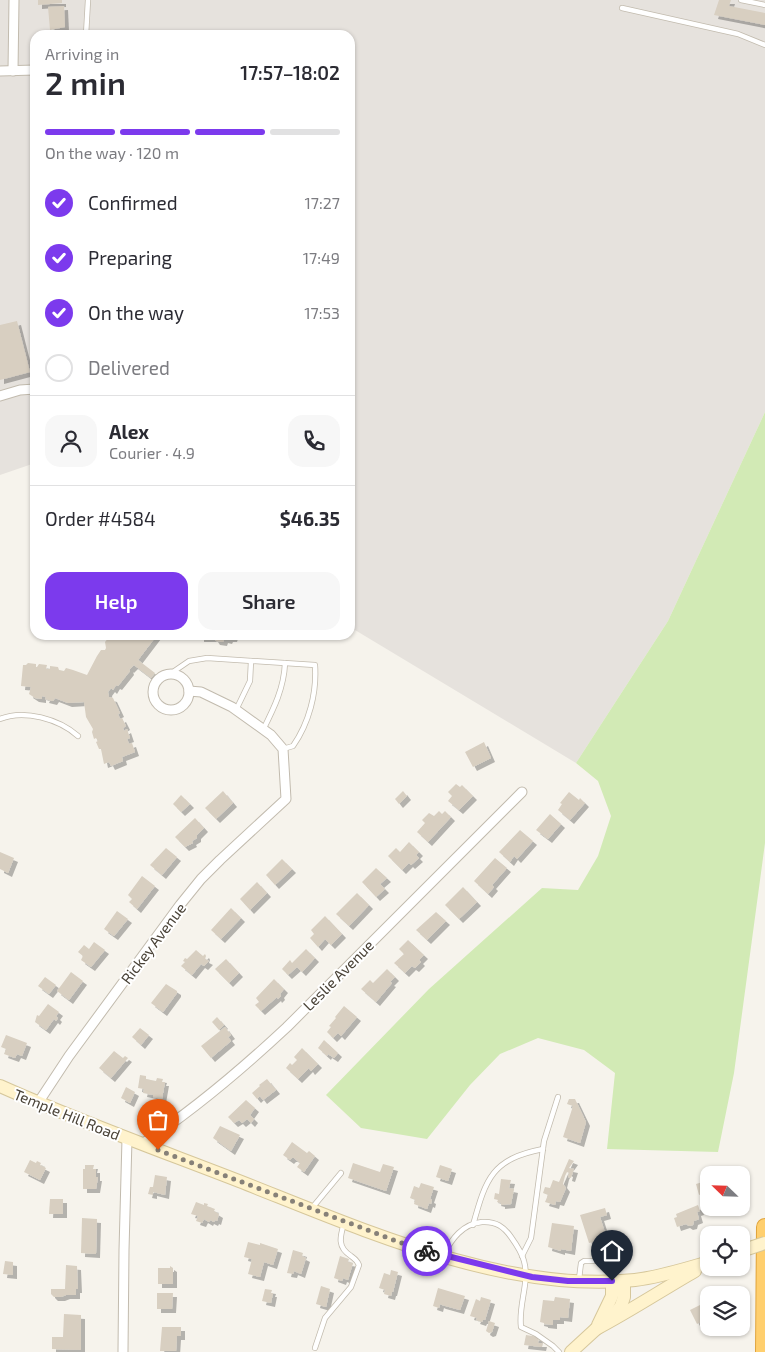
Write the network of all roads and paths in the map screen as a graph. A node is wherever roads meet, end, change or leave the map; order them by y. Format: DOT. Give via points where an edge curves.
graph roads {
  1 [pos="14,0"];
  2 [pos="88,0"];
  3 [pos="741,0"];
  4 [pos="765,5"];
  5 [pos="622,8"];
  6 [pos="86,30"];
  7 [pos="765,45"];
  8 [pos="30,70"];
  9 [pos="0,71"];
  10 [pos="13,71"];
  11 [pos="30,389"];
  12 [pos="0,396"];
  13 [pos="250,661"];
  14 [pos="284,663"];
  15 [pos="170,674"];
  16 [pos="190,691"];
  17 [pos="236,710"];
  18 [pos="0,719"];
  19 [pos="263,730"];
  20 [pos="78,736"];
  21 [pos="283,749"];
  22 [pos="522,792"];
  23 [pos="0,1086"];
  24 [pos="558,1097"];
  25 [pos="38,1103"];
  26 [pos="127,1138"];
  27 [pos="142,1144"];
  28 [pos="543,1149"];
  29 [pos="341,1173"];
  30 [pos="311,1209"];
  31 [pos="344,1222"];
  32 [pos="473,1225"];
  33 [pos="765,1226"];
  34 [pos="765,1243"];
  35 [pos="750,1248"];
  36 [pos="443,1255"];
  37 [pos="522,1256"];
  38 [pos="700,1265"];
  39 [pos="700,1268"];
  40 [pos="525,1275"];
  41 [pos="579,1281"];
  42 [pos="618,1281"];
  43 [pos="596,1329"];
  44 [pos="315,1348"];
  45 [pos="123,1352"];
  46 [pos="559,1352"];
  47 [pos="571,1352"];
  48 [pos="764,1352"];
  1 -- 10 [label="street"];
  2 -- 6 [label="lane"];
  3 -- 4 [label="lane"];
  5 -- 7 [label="lane" via="738,34"];
  8 -- 10 [label="street"];
  9 -- 10 [label="street"];
  11 -- 12 [label="street"];
  13 -- 14 [label="lane"];
  13 -- 15 [label="lane" via="198,659"];
  13 -- 17 [label="lane" via="250,681"];
  14 -- 19 [label="lane" via="279,696"];
  14 -- 21 [label="lane" via="315,665 316,676 303,732 293,746"];
  15 -- 16 [label="street" via="183,679"];
  15 -- 16 [label="street" via="154,686 155,700 160,706 172,710 179,708 185,704"];
  16 -- 17 [label="street" via="202,692"];
  17 -- 19 [label="street"];
  18 -- 20 [label="lane" via="9,715 49,719"];
  19 -- 21 [label="street"];
  21 -- 25 [label="street, Rickey Avenue" via="286,799 214,867 180,905"];
  22 -- 27 [label="street, Leslie Avenue" via="256,1056"];
  23 -- 25 [label="main road, Temple Hill Road"];
  24 -- 28 [label="lane"];
  25 -- 26 [label="main road, Temple Hill Road"];
  26 -- 27 [label="main road, Temple Hill Road"];
  26 -- 45 [label="street"];
  27 -- 30 [label="main road, Temple Hill Road"];
  28 -- 32 [label="lane" via="522,1154 502,1164 491,1177"];
  28 -- 37 [label="lane" via="531,1238"];
  29 -- 30 [label="lane"];
  30 -- 31 [label="main road, Temple Hill Road"];
  31 -- 36 [label="main road, Temple Hill Road"];
  31 -- 44 [label="lane" via="341,1246 359,1265 351,1287 325,1318"];
  32 -- 36 [label="lane" via="453,1238"];
  32 -- 37 [label="lane" via="481,1222 501,1225"];
  33 -- 48 [label="highway"];
  34 -- 35 [label="main road, bridge"];
  36 -- 40 [label="main road, Temple Hill Road"];
  37 -- 40 [label="lane"];
  38 -- 42 [label="main road, Temple Hill Road" via="661,1276"];
  39 -- 43 [label="main road"];
  40 -- 41 [label="main road, Temple Hill Road"];
  40 -- 46 [label="lane" via="521,1327"];
  41 -- 42 [label="main road, Temple Hill Road"];
  41 -- 42 [label="lane" via="581,1263 606,1261"];
  42 -- 43 [label="main road" via="624,1297 620,1306"];
  43 -- 47 [label="main road"];
}
